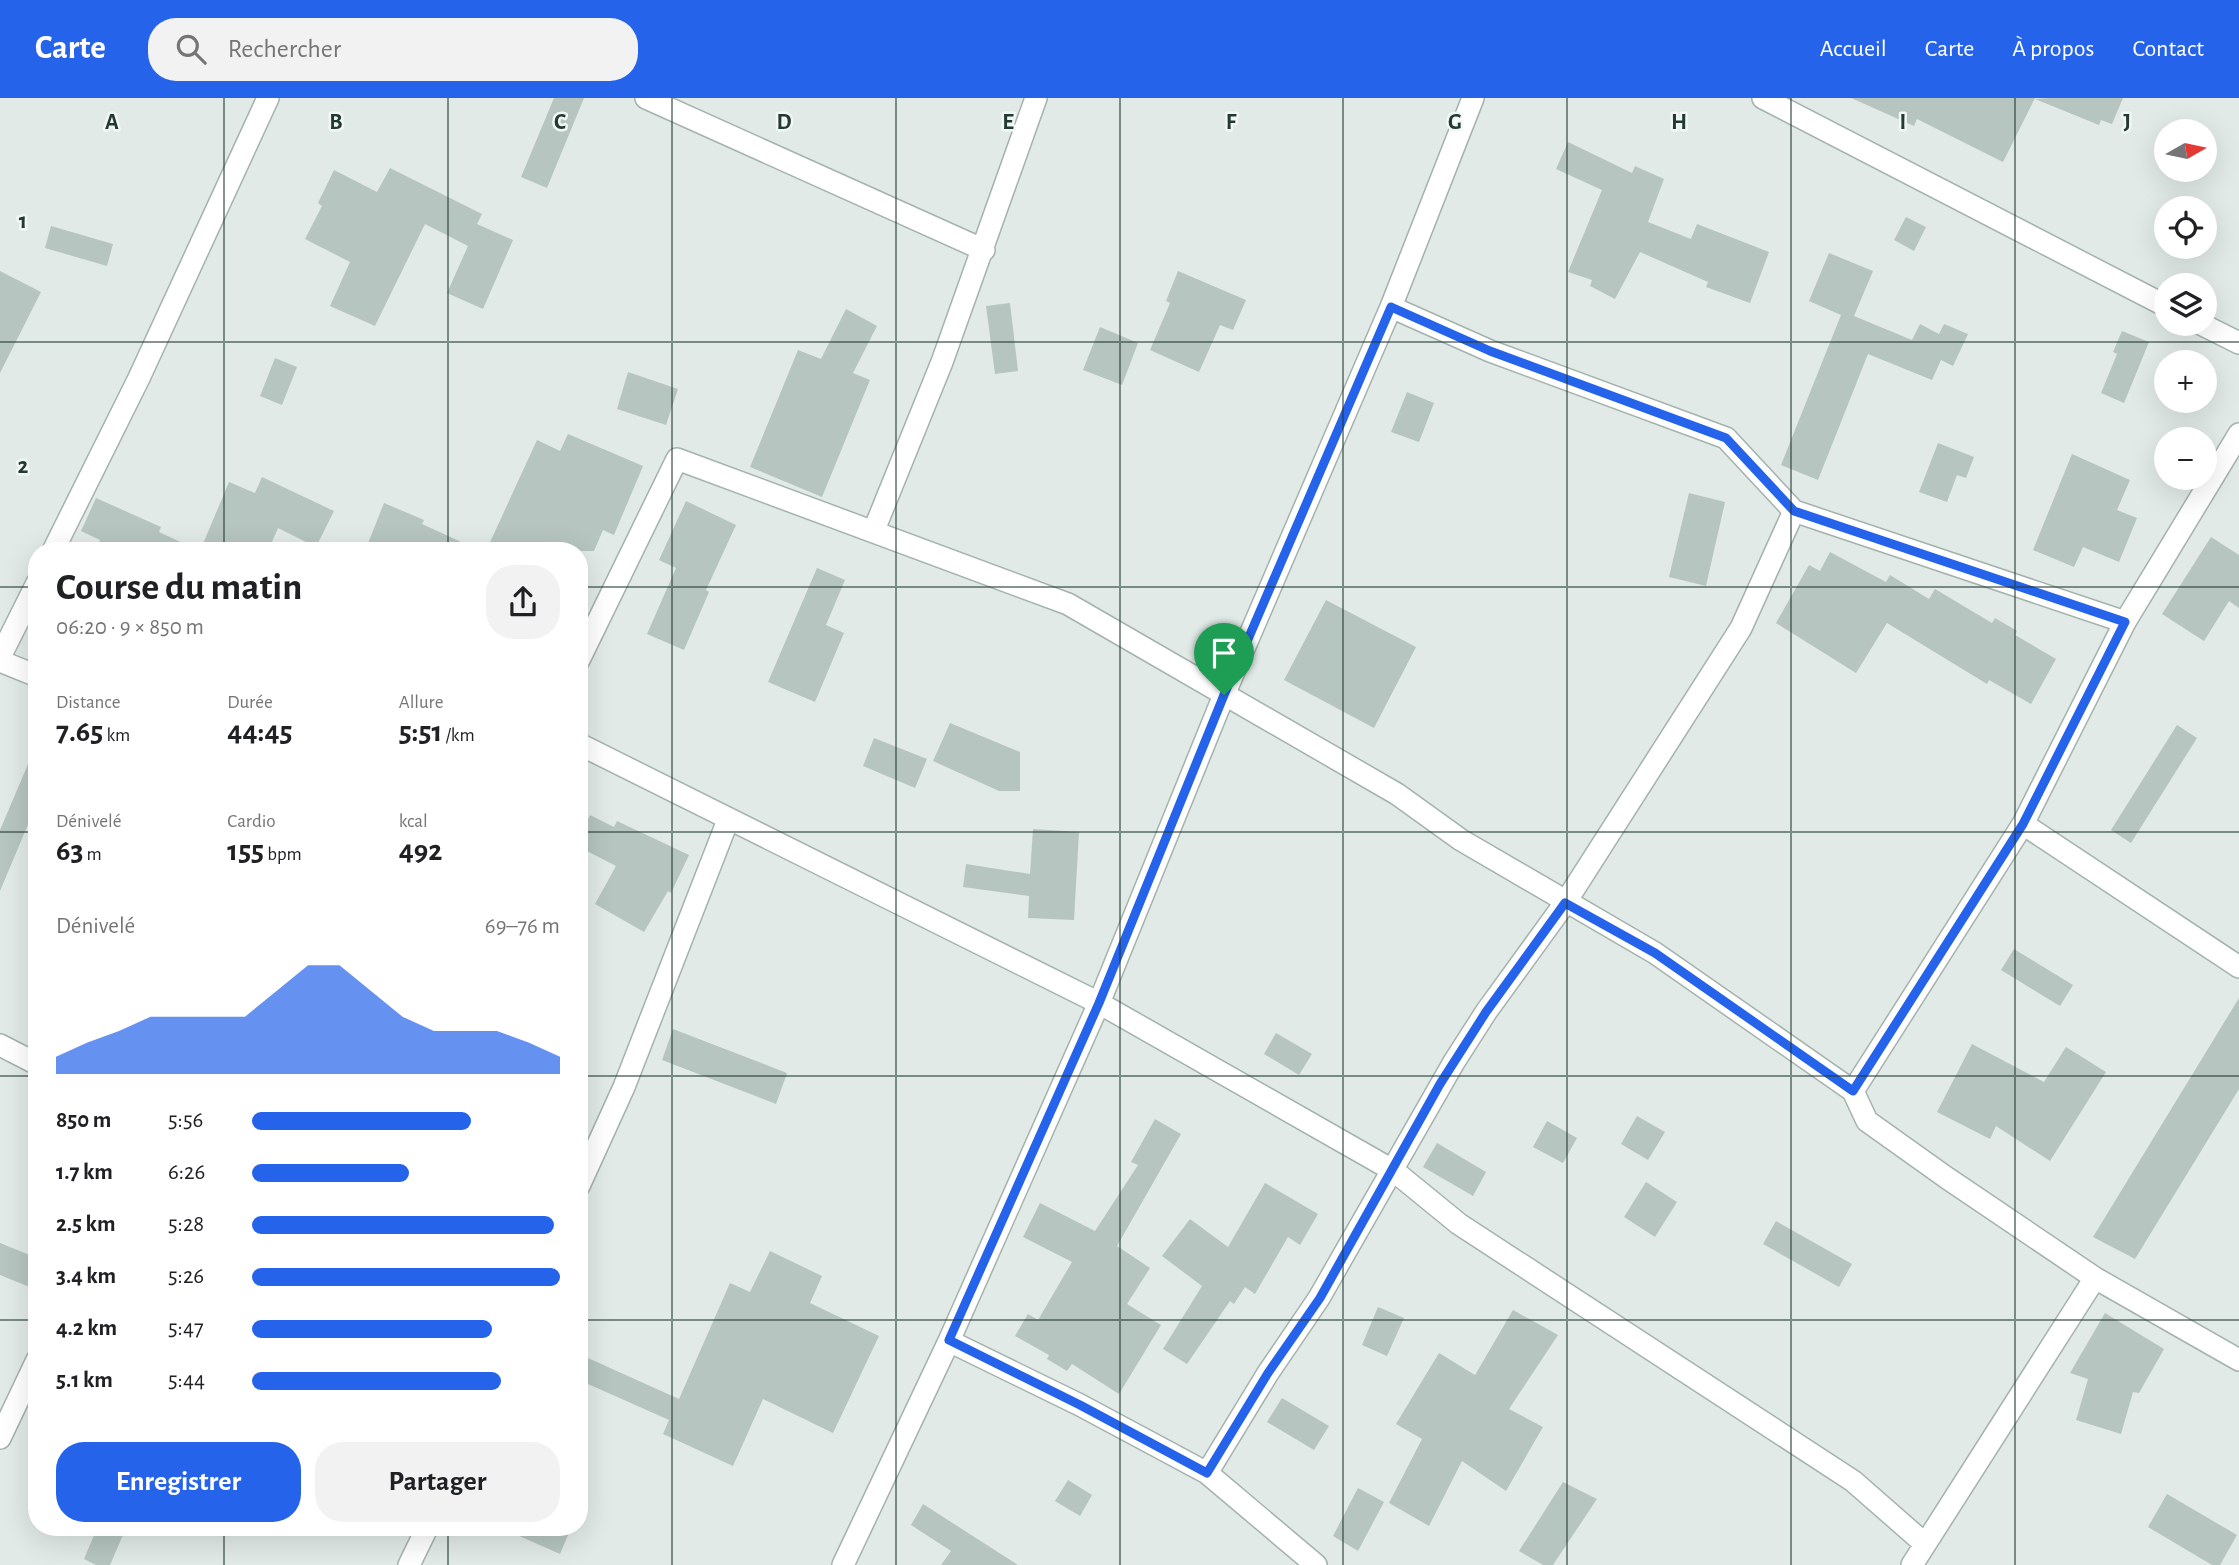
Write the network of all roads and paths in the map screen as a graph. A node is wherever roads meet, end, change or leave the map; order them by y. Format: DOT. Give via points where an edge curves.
graph roads {
  1 [pos="268,98"];
  2 [pos="646,98"];
  3 [pos="1037,98"];
  4 [pos="1473,98"];
  5 [pos="1763,98"];
  6 [pos="984,250"];
  7 [pos="2154,300"];
  8 [pos="1391,307"];
  9 [pos="2217,332"];
  10 [pos="2239,343"];
  11 [pos="2239,435"];
  12 [pos="1794,511"];
  13 [pos="874,530"];
  14 [pos="57,542"];
  15 [pos="28,601"];
  16 [pos="2125,622"];
  17 [pos="588,642"];
  18 [pos="0,659"];
  19 [pos="28,672"];
  20 [pos="1224,695"];
  21 [pos="588,749"];
  22 [pos="728,820"];
  23 [pos="2023,824"];
  24 [pos="1565,903"];
  25 [pos="2239,967"];
  26 [pos="1099,1003"];
  27 [pos="0,1045"];
  28 [pos="28,1059"];
  29 [pos="1853,1091"];
  30 [pos="588,1166"];
  31 [pos="1394,1171"];
  32 [pos="2095,1278"];
  33 [pos="949,1340"];
  34 [pos="2239,1360"];
  35 [pos="28,1379"];
  36 [pos="0,1438"];
  37 [pos="1207,1473"];
  38 [pos="423,1536"];
  39 [pos="1925,1544"];
  40 [pos="409,1565"];
  41 [pos="843,1565"];
  42 [pos="1316,1565"];
  43 [pos="1912,1565"];
  1 -- 14 [label="street"];
  2 -- 6 [label="street"];
  3 -- 6 [label="street"];
  4 -- 8 [label="street"];
  5 -- 7 [label="street"];
  6 -- 13 [label="street"];
  8 -- 12 [label="street" via="1490,351 1726,438"];
  8 -- 20 [label="street"];
  9 -- 10 [label="street"];
  11 -- 16 [label="street"];
  12 -- 16 [label="street"];
  12 -- 24 [label="street" via="1741,628"];
  13 -- 17 [label="street" via="677,459"];
  13 -- 20 [label="street" via="1068,604"];
  15 -- 18 [label="street"];
  16 -- 23 [label="street"];
  18 -- 19 [label="street"];
  20 -- 24 [label="street" via="1397,794 1461,840"];
  20 -- 26 [label="street"];
  21 -- 22 [label="street"];
  22 -- 26 [label="street"];
  22 -- 30 [label="street" via="624,1087"];
  23 -- 25 [label="street"];
  23 -- 29 [label="street"];
  24 -- 29 [label="street" via="1655,953"];
  24 -- 31 [label="street" via="1440,1084"];
  26 -- 31 [label="street"];
  26 -- 33 [label="street"];
  27 -- 28 [label="street"];
  29 -- 32 [label="street" via="1867,1121"];
  31 -- 37 [label="street" via="1320,1298"];
  31 -- 39 [label="street" via="1459,1224 1853,1481"];
  32 -- 34 [label="street"];
  32 -- 39 [label="street"];
  33 -- 37 [label="street"];
  33 -- 41 [label="street"];
  35 -- 36 [label="street"];
  37 -- 42 [label="street"];
  38 -- 40 [label="street"];
  39 -- 43 [label="street"];
}
